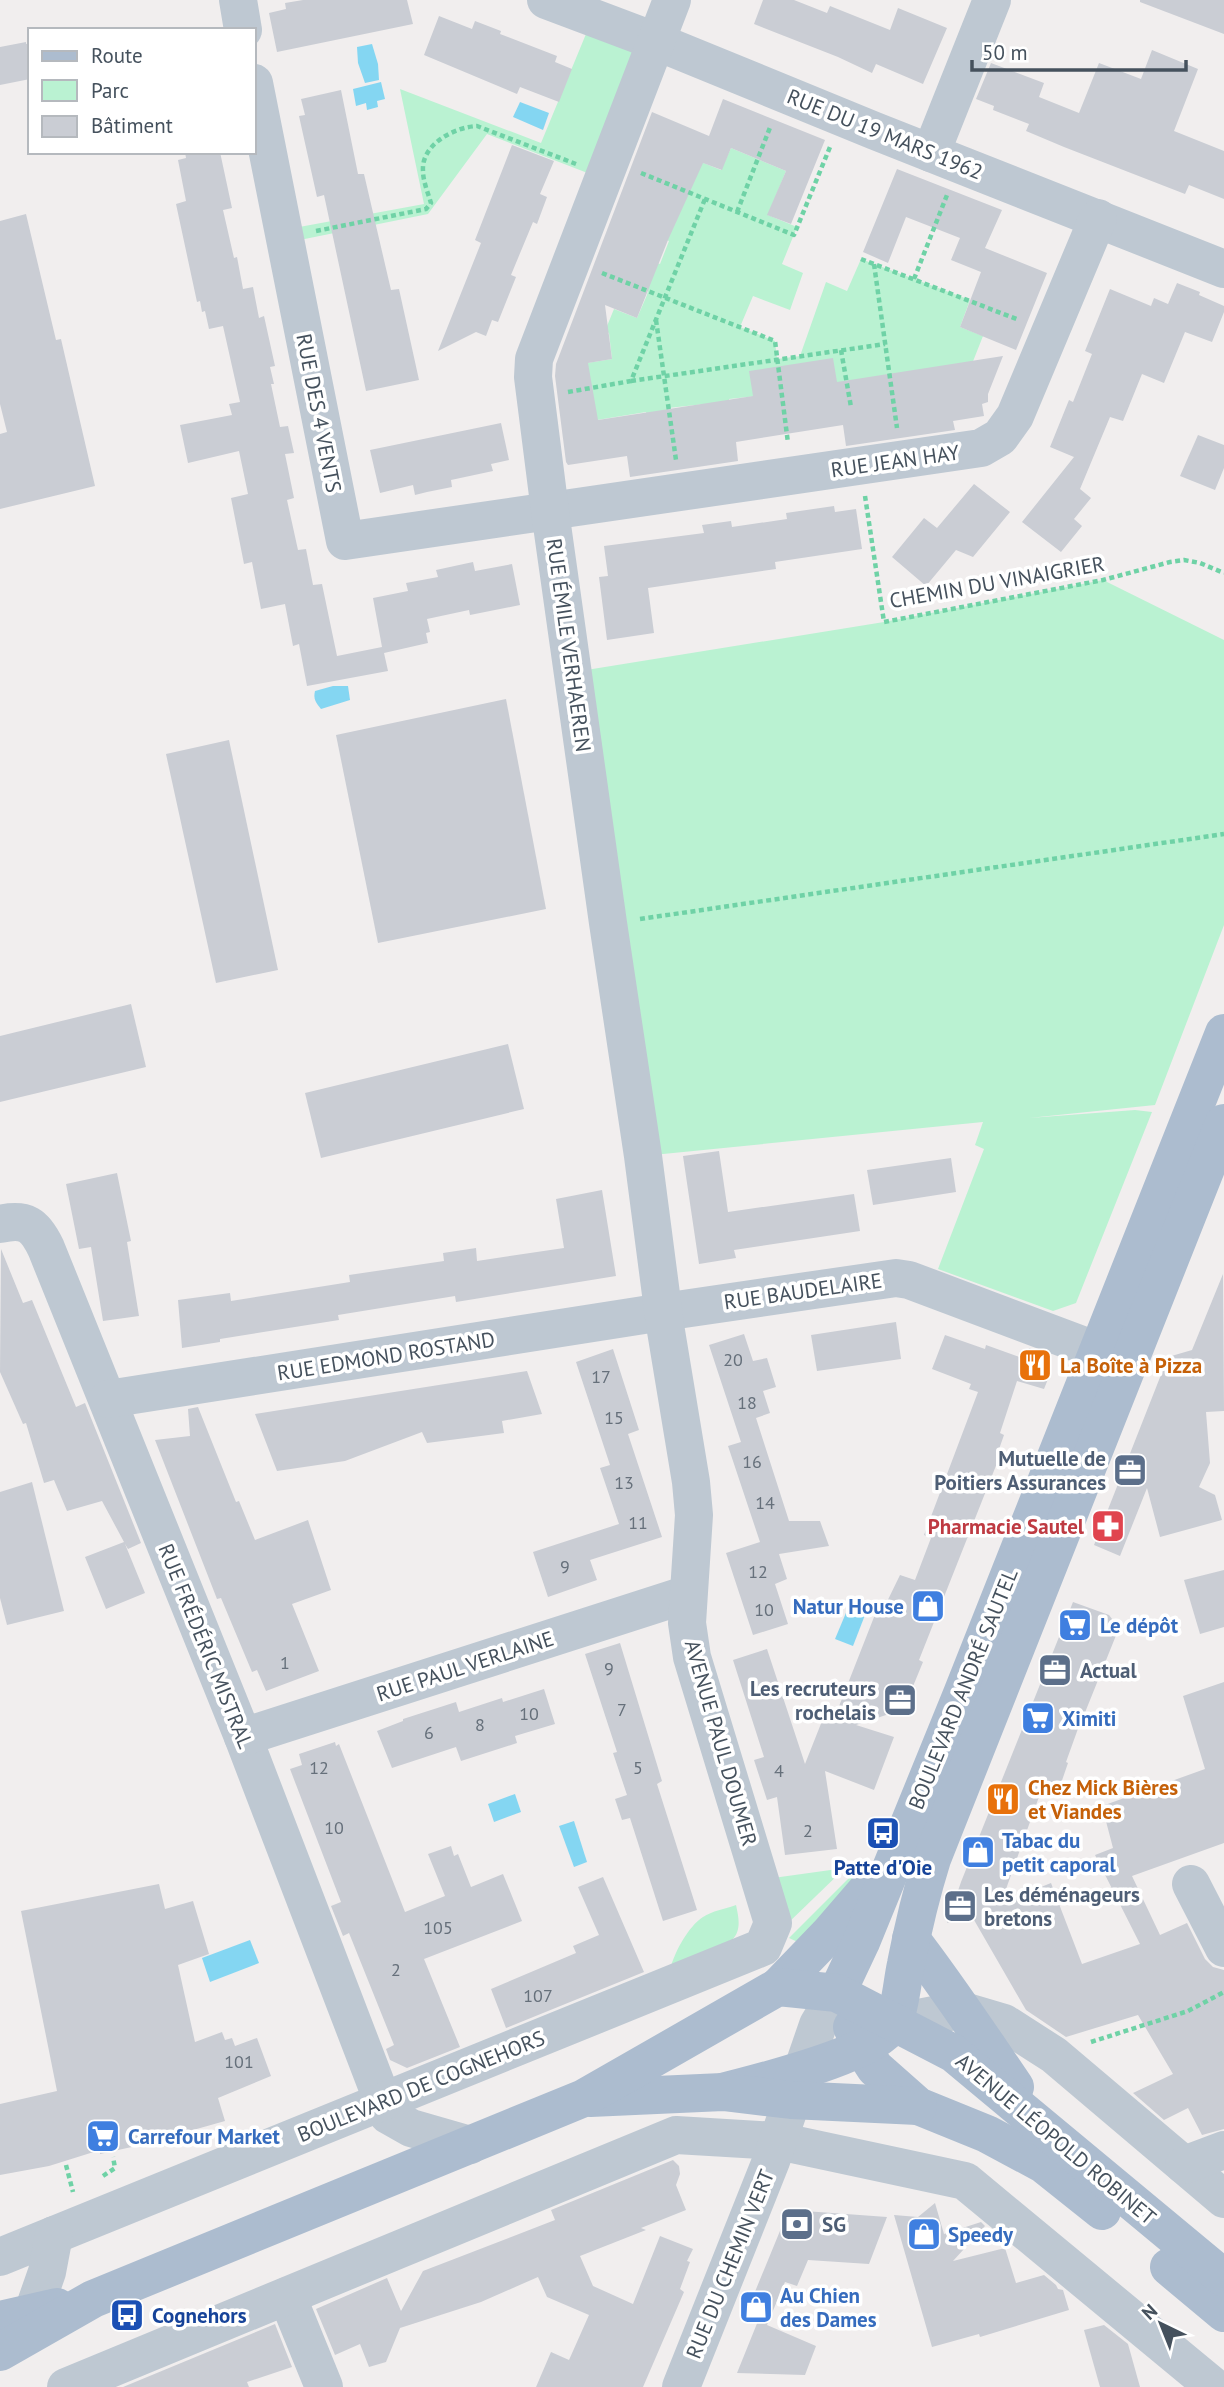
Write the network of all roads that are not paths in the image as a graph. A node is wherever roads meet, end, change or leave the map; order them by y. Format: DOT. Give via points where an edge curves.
graph roads {
  1 [pos="238,0"];
  2 [pos="546,0"];
  3 [pos="672,0"];
  4 [pos="992,0"];
  5 [pos="243,28"];
  6 [pos="655,41"];
  7 [pos="256,93"];
  8 [pos="931,153"];
  9 [pos="1098,218"];
  10 [pos="1224,269"];
  11 [pos="550,511"];
  12 [pos="1224,1033"];
  13 [pos="1224,1122"];
  14 [pos="0,1224"];
  15 [pos="663,1312"];
  16 [pos="1098,1351"];
  17 [pos="108,1399"];
  18 [pos="688,1594"];
  19 [pos="243,1737"];
  20 [pos="895,1856"];
  21 [pos="1191,1884"];
  22 [pos="773,1923"];
  23 [pos="911,1939"];
  24 [pos="1224,1948"];
  25 [pos="778,1987"];
  26 [pos="837,1993"];
  27 [pos="960,2010"];
  28 [pos="893,2023"];
  29 [pos="862,2048"];
  30 [pos="795,2085"];
  31 [pos="584,2098"];
  32 [pos="384,2101"];
  33 [pos="918,2106"];
  34 [pos="1042,2126"];
  35 [pos="778,2141"];
  36 [pos="470,2145"];
  37 [pos="1224,2150"];
  38 [pos="1184,2165"];
  39 [pos="1224,2199"];
  40 [pos="54,2235"];
  41 [pos="0,2257"];
  42 [pos="1224,2278"];
  43 [pos="287,2296"];
  44 [pos="93,2299"];
  45 [pos="1224,2313"];
  46 [pos="16,2316"];
  47 [pos="0,2352"];
  48 [pos="66,2387"];
  49 [pos="324,2387"];
  50 [pos="681,2387"];
  51 [pos="1214,2387"];
  1 -- 5 [label="street"];
  2 -- 6 [label="street, RUE DU 19 MARS 1962"];
  3 -- 6 [label="street, RUE ÉMILE VERHAEREN"];
  4 -- 8 [label="street"];
  6 -- 8 [label="street, RUE DU 19 MARS 1962"];
  6 -- 11 [label="street, RUE ÉMILE VERHAEREN" via="534,359"];
  7 -- 11 [label="street, RUE DES 4 VENTS" via="345,541"];
  8 -- 9 [label="street, RUE DU 19 MARS 1962"];
  9 -- 10 [label="street, RUE DU 19 MARS 1962"];
  9 -- 11 [label="street, RUE JEAN HAY" via="1014,416 1000,437 981,448"];
  11 -- 15 [label="street, RUE ÉMILE VERHAEREN"];
  12 -- 16 [label="main road, BOULEVARD ANDRÉ SAUTEL"];
  13 -- 23 [label="main road, BOULEVARD ANDRÉ SAUTEL" via="932,1859"];
  14 -- 17 [label="street, RUE FRÉDÉRIC MISTRAL" via="25,1222 38,1232"];
  15 -- 16 [label="street, RUE BAUDELAIRE" via="896,1278"];
  15 -- 17 [label="street, RUE EDMOND ROSTAND"];
  15 -- 18 [label="street, AVENUE PAUL DOUMER" via="694,1515"];
  16 -- 20 [label="main road, BOULEVARD ANDRÉ SAUTEL"];
  17 -- 19 [label="street, RUE FRÉDÉRIC MISTRAL"];
  18 -- 19 [label="street, RUE PAUL VERLAINE"];
  18 -- 22 [label="street, AVENUE PAUL DOUMER" via="692,1657"];
  19 -- 32 [label="street, RUE FRÉDÉRIC MISTRAL"];
  20 -- 25 [label="main road"];
  20 -- 26 [label="main road, BOULEVARD ANDRÉ SAUTEL"];
  21 -- 24 [label="street"];
  22 -- 32 [label="street, BOULEVARD DE COGNEHORS" via="763,1947"];
  23 -- 27 [label="main road"];
  23 -- 28 [label="main road, BOULEVARD ANDRÉ SAUTEL"];
  25 -- 26 [label="main road"];
  25 -- 31 [label="main road"];
  26 -- 28 [label="main road"];
  26 -- 29 [label="main road"];
  26 -- 30 [label="street" via="818,2025"];
  27 -- 28 [label="street"];
  27 -- 34 [label="main road"];
  27 -- 38 [label="street" via="1004,2023 1054,2055"];
  28 -- 29 [label="main road"];
  28 -- 34 [label="main road, AVENUE LÉOPOLD ROBINET" via="953,2053"];
  29 -- 30 [label="main road"];
  29 -- 33 [label="main road" via="875,2068"];
  30 -- 31 [label="main road"];
  30 -- 33 [label="main road"];
  30 -- 35 [label="street"];
  31 -- 36 [label="main road"];
  32 -- 36 [label="street" via="388,2115 411,2128"];
  32 -- 40 [label="street, BOULEVARD DE COGNEHORS"];
  33 -- 45 [label="main road, AVENUE LÉOPOLD ROBINET" via="1043,2164"];
  34 -- 42 [label="main road, AVENUE LÉOPOLD ROBINET"];
  35 -- 43 [label="street" via="676,2135"];
  35 -- 50 [label="street, RUE DU CHEMIN VERT"];
  35 -- 51 [label="street" via="965,2181"];
  36 -- 44 [label="main road"];
  37 -- 38 [label="street"];
  38 -- 39 [label="street"];
  40 -- 41 [label="street, BOULEVARD DE COGNEHORS"];
  40 -- 46 [label="street" via="47,2272"];
  43 -- 48 [label="street"];
  43 -- 49 [label="street"];
  44 -- 46 [label="main road"];
  44 -- 47 [label="main road"];
}
